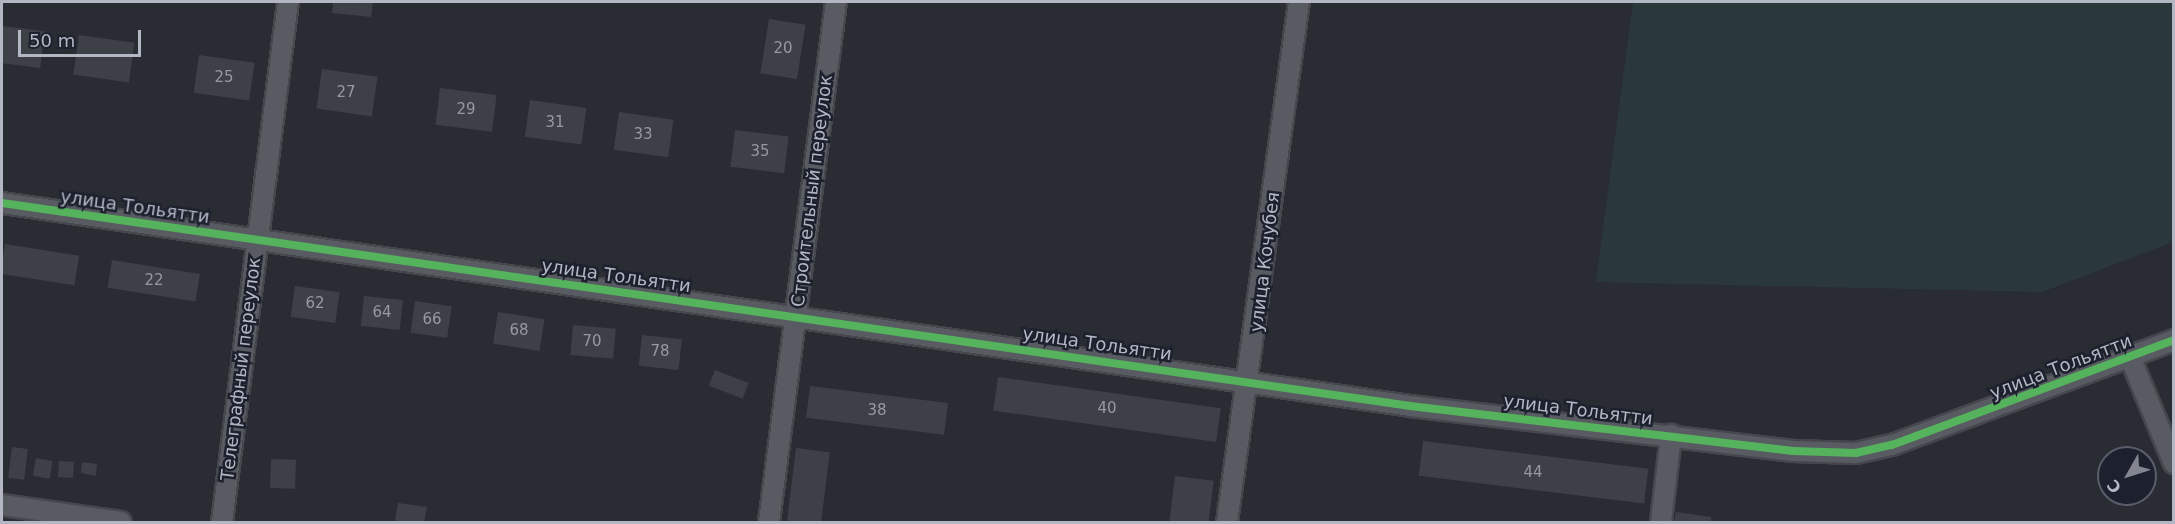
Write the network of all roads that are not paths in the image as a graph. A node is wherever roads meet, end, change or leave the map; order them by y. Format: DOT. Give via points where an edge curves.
graph roads {
  1 [pos="288,2"];
  2 [pos="836,2"];
  3 [pos="1299,2"];
  4 [pos="2,203"];
  5 [pos="257,241"];
  6 [pos="796,317"];
  7 [pos="2174,340"];
  8 [pos="2130,357"];
  9 [pos="1250,380"];
  10 [pos="1671,435"];
  11 [pos="2174,463"];
  12 [pos="2,505"];
  13 [pos="121,522"];
  14 [pos="222,522"];
  15 [pos="770,522"];
  16 [pos="1227,522"];
  17 [pos="1661,522"];
  1 -- 5 [label="street, Телеграфный переулок"];
  2 -- 6 [label="street, Строительный переулок"];
  3 -- 9 [label="street, улица Кочубея"];
  4 -- 5 [label="street, улица Тольятти"];
  5 -- 6 [label="street, улица Тольятти"];
  5 -- 14 [label="street, Телеграфный переулок"];
  6 -- 9 [label="street, улица Тольятти"];
  6 -- 15 [label="street, Строительный переулок"];
  7 -- 8 [label="street, улица Тольятти"];
  8 -- 10 [label="street, улица Тольятти" via="1980,414 1856,453 1793,451"];
  8 -- 11 [label="street"];
  9 -- 10 [label="street, улица Тольятти" via="1410,406"];
  9 -- 16 [label="street, улица Кочубея"];
  10 -- 17 [label="street"];
  12 -- 13 [label="street"];
}
